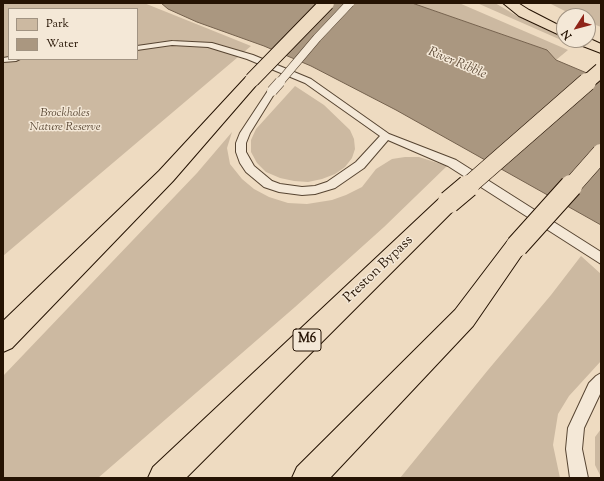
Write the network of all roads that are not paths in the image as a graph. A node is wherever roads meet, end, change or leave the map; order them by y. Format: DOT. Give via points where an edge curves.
graph roads {
  1 [pos="327,3"];
  2 [pos="350,3"];
  3 [pos="509,3"];
  4 [pos="556,29"];
  5 [pos="138,48"];
  6 [pos="601,70"];
  7 [pos="386,136"];
  8 [pos="601,153"];
  9 [pos="601,259"];
  10 [pos="3,339"];
  11 [pos="601,381"];
  12 [pos="164,478"];
  13 [pos="308,478"];
  14 [pos="579,478"];
  1 -- 10 [label="highway, bridge" via="284,45 166,176"];
  2 -- 7 [label="lane, bridge" via="272,91 245,133 241,152 247,165 268,184 279,188 314,190 331,185 360,165"];
  3 -- 4 [label="highway"];
  5 -- 7 [label="lane" via="190,43 209,45 250,57 308,81"];
  6 -- 12 [label="highway, Preston Bypass / M6, bridge" via="449,202"];
  7 -- 9 [label="lane" via="452,163"];
  8 -- 13 [label="highway, bridge" via="517,246 464,318"];
  11 -- 14 [label="lane" via="594,388 576,428 574,449"];
}
